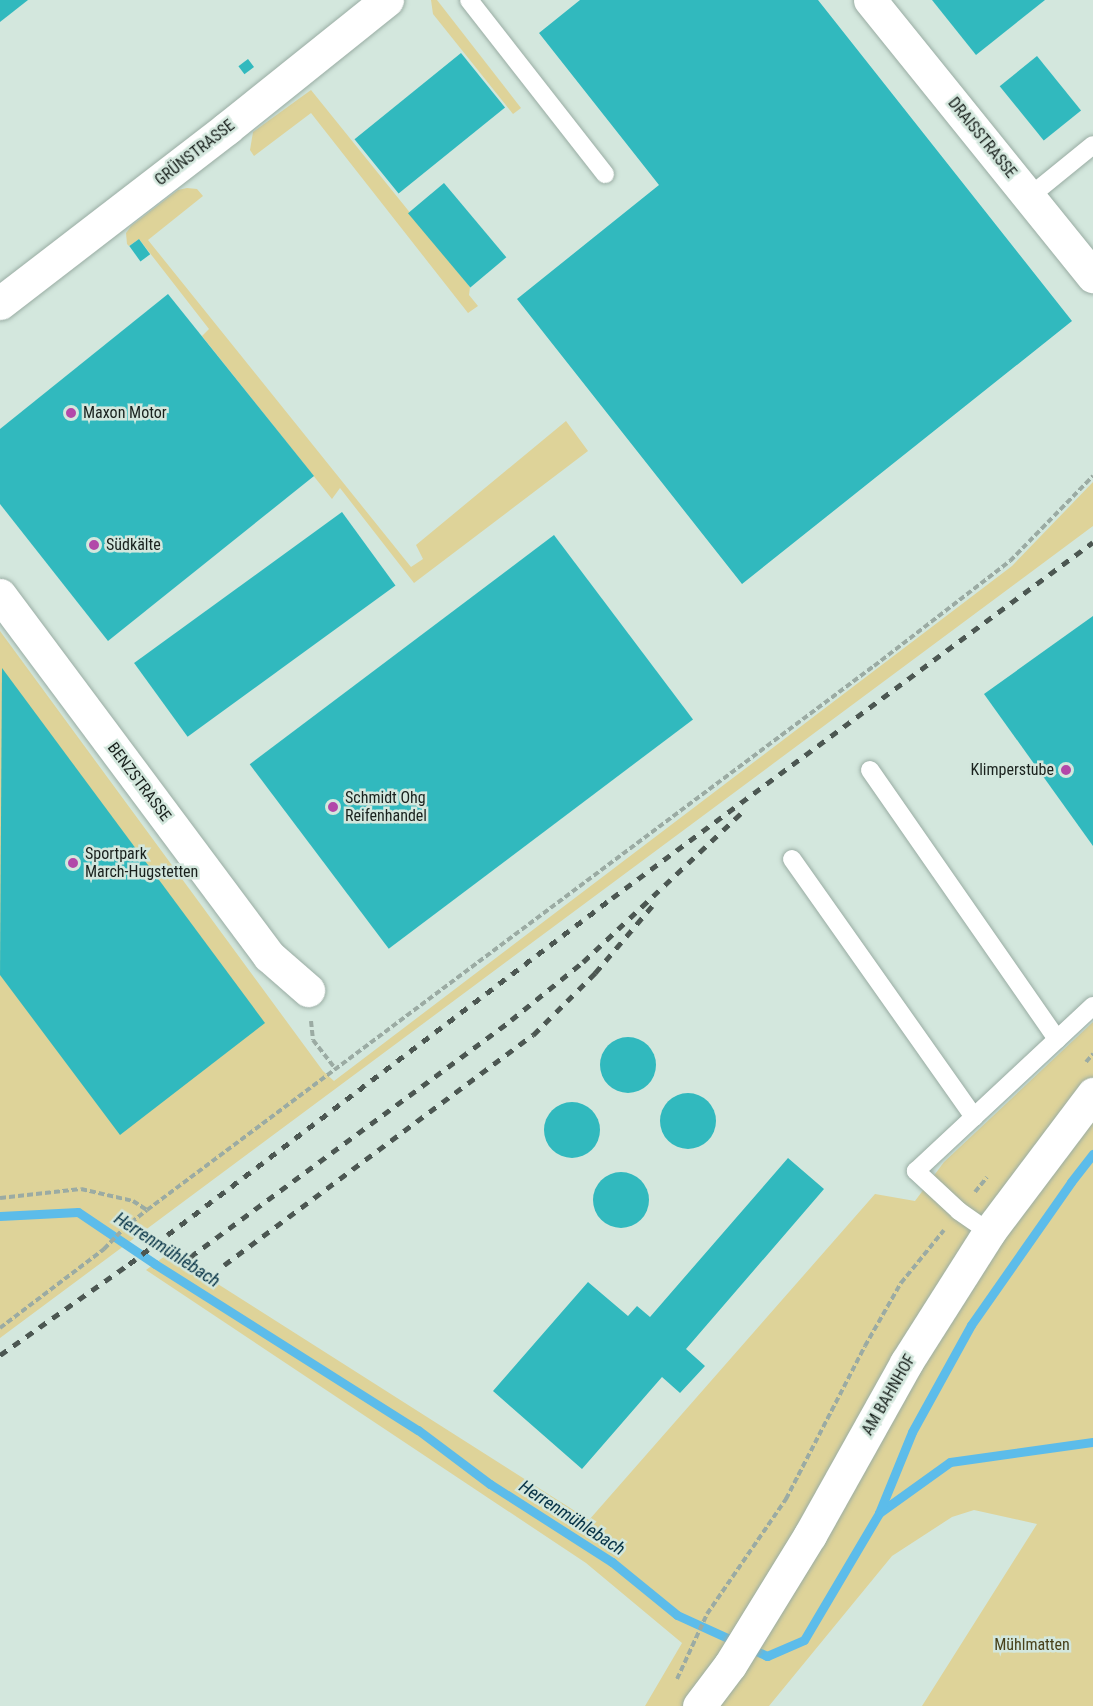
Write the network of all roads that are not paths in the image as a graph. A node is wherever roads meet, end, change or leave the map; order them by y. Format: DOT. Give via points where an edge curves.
graph roads {
  1 [pos="387,0"];
  2 [pos="469,0"];
  3 [pos="870,0"];
  4 [pos="1093,145"];
  5 [pos="605,174"];
  6 [pos="1029,197"];
  7 [pos="1093,276"];
  8 [pos="0,303"];
  9 [pos="0,595"];
  10 [pos="870,770"];
  11 [pos="792,860"];
  12 [pos="308,990"];
  13 [pos="1093,1006"];
  14 [pos="1057,1039"];
  15 [pos="1093,1094"];
  16 [pos="974,1117"];
  17 [pos="988,1232"];
  18 [pos="699,1706"];
  1 -- 8 [label="street, GRÜNSTRASSE"];
  2 -- 5 [label="lane"];
  3 -- 6 [label="street, DRAISSTRASSE"];
  4 -- 6 [label="lane"];
  6 -- 7 [label="street, DRAISSTRASSE"];
  9 -- 12 [label="street, BENZSTRASSE" via="268,956"];
  10 -- 14 [label="lane"];
  11 -- 16 [label="lane"];
  13 -- 14 [label="lane"];
  14 -- 16 [label="lane"];
  15 -- 17 [label="street, AM BAHNHOF"];
  16 -- 17 [label="lane" via="916,1171"];
  17 -- 18 [label="street, AM BAHNHOF" via="906,1363 810,1535 730,1665"];
}
